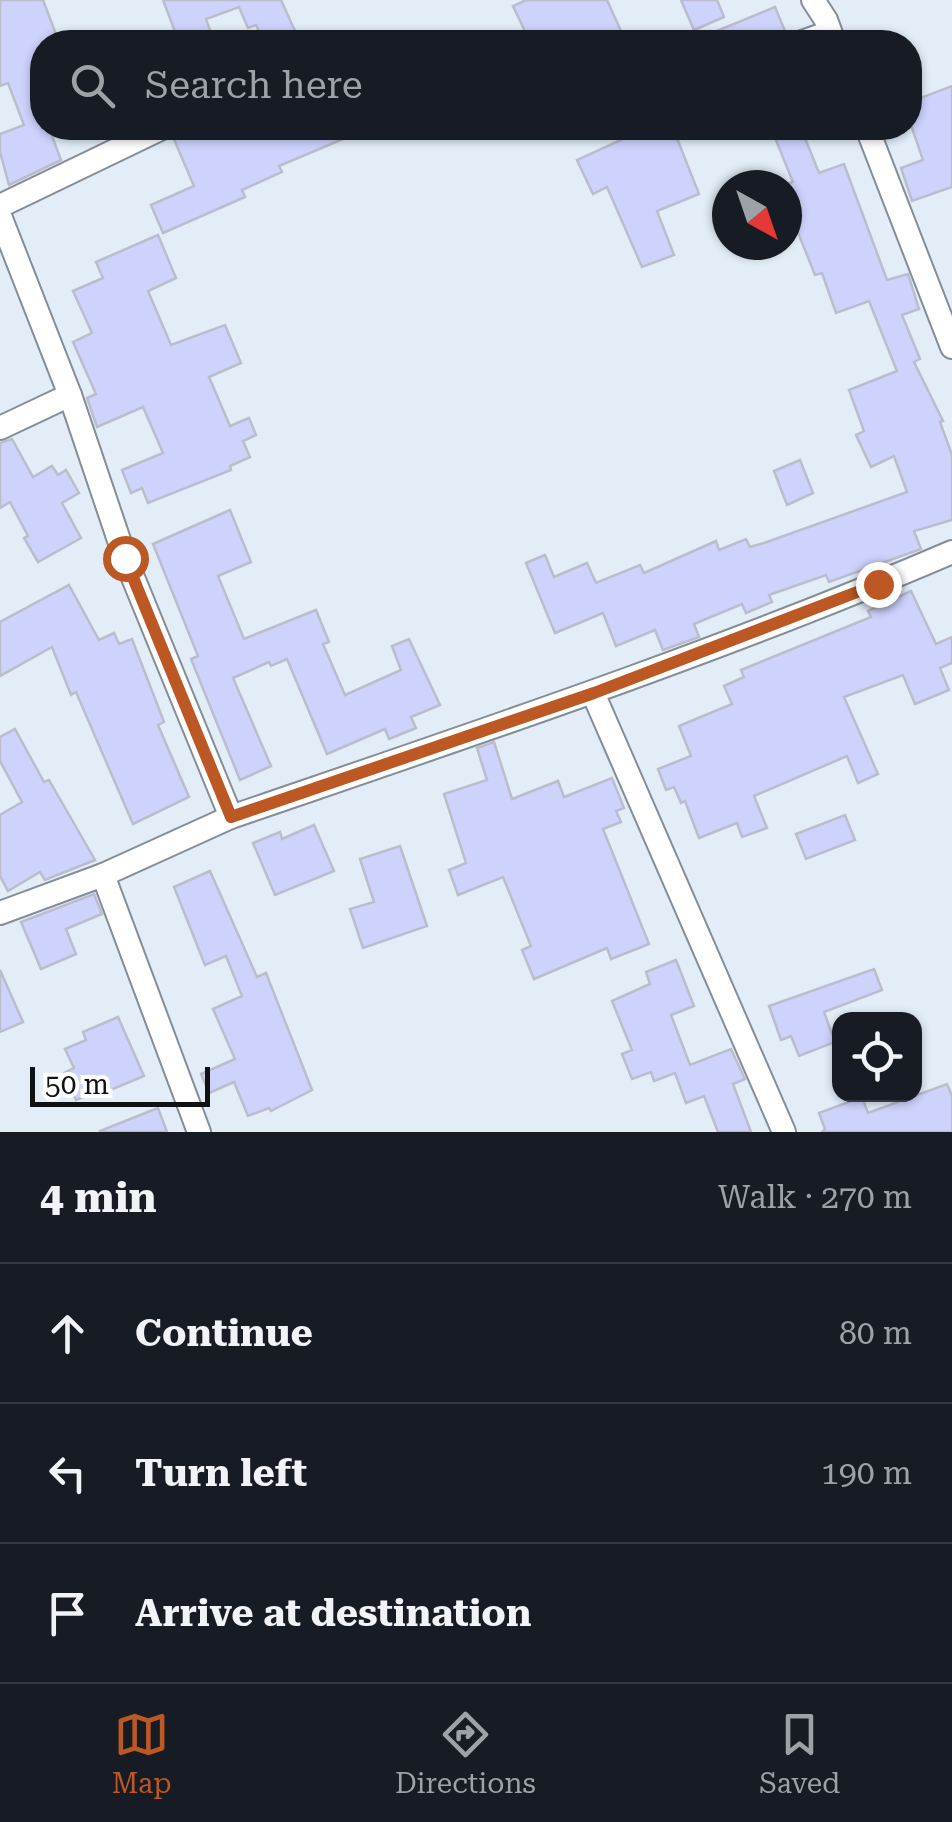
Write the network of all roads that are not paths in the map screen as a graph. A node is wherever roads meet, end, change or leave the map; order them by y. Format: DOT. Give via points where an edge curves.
graph roads {
  1 [pos="813,0"];
  2 [pos="828,30"];
  3 [pos="137,140"];
  4 [pos="872,140"];
  5 [pos="0,206"];
  6 [pos="0,216"];
  7 [pos="952,346"];
  8 [pos="70,395"];
  9 [pos="0,428"];
  10 [pos="952,552"];
  11 [pos="594,693"];
  12 [pos="231,817"];
  13 [pos="102,875"];
  14 [pos="0,913"];
  15 [pos="200,1132"];
  16 [pos="784,1132"];
  1 -- 2 [label="street"];
  3 -- 5 [label="street"];
  4 -- 7 [label="street"];
  6 -- 8 [label="street"];
  8 -- 9 [label="street"];
  8 -- 12 [label="street" via="125,558"];
  10 -- 11 [label="street"];
  11 -- 12 [label="street"];
  11 -- 16 [label="street"];
  12 -- 13 [label="street"];
  13 -- 14 [label="street"];
  13 -- 15 [label="street"];
}
